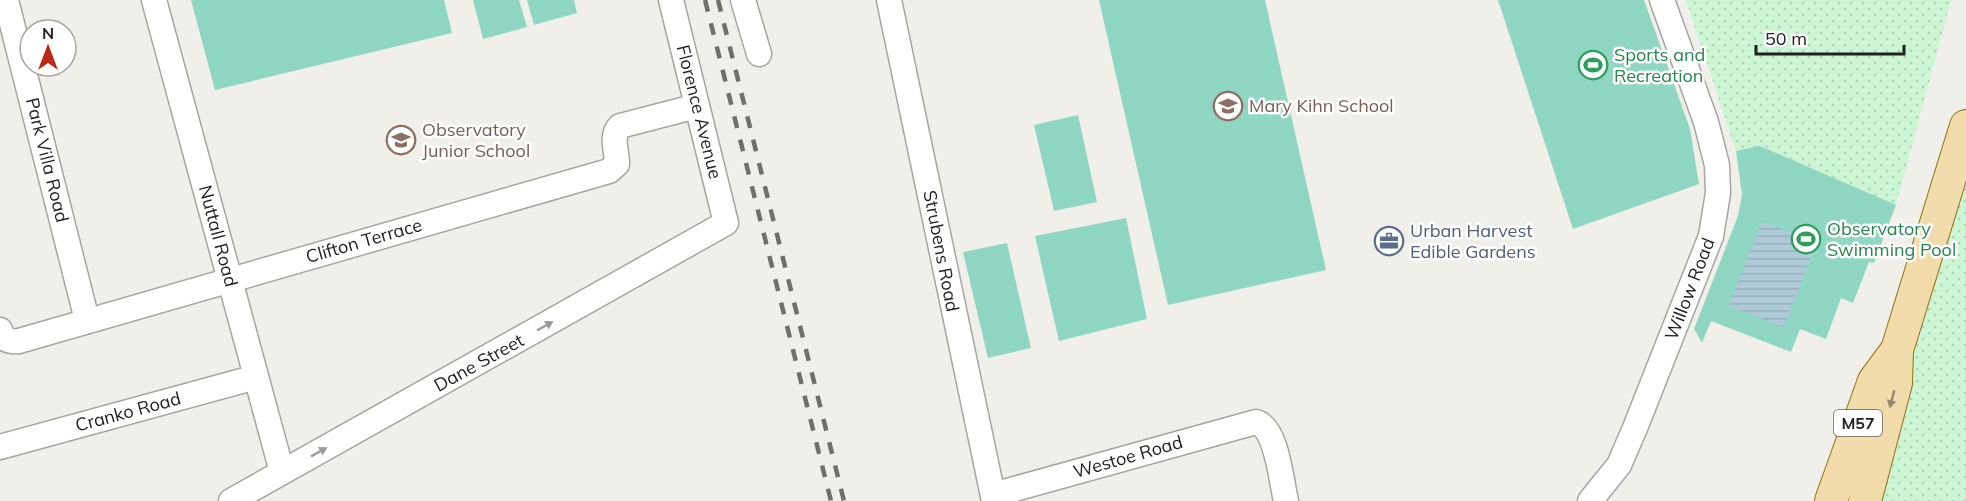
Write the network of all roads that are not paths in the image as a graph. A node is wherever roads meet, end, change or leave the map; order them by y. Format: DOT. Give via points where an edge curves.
graph roads {
  1 [pos="6,0"];
  2 [pos="153,0"];
  3 [pos="671,0"];
  4 [pos="743,0"];
  5 [pos="1662,0"];
  6 [pos="892,10"];
  7 [pos="759,54"];
  8 [pos="697,106"];
  9 [pos="1966,126"];
  10 [pos="726,223"];
  11 [pos="230,280"];
  12 [pos="87,320"];
  13 [pos="0,330"];
  14 [pos="1897,350"];
  15 [pos="256,376"];
  16 [pos="0,447"];
  17 [pos="282,472"];
  18 [pos="993,498"];
  19 [pos="1592,499"];
  20 [pos="231,501"];
  21 [pos="1286,501"];
  22 [pos="1831,501"];
  23 [pos="1865,501"];
  1 -- 12 [label="street, Park Villa Road"];
  2 -- 11 [label="street, Nuttall Road"];
  3 -- 8 [label="street, Florence Avenue"];
  4 -- 7 [label="street"];
  5 -- 19 [label="street, Willow Road" via="1706,122 1717,165 1718,193 1711,236 1651,389 1618,465"];
  6 -- 18 [label="street, Strubens Road"];
  8 -- 10 [label="street, Florence Avenue"];
  8 -- 11 [label="street, Clifton Terrace" via="620,126 614,140 616,164 609,171"];
  9 -- 14 [label="main road, M57"];
  17 -- 10 [label="street, Dane Street, one-way"];
  11 -- 12 [label="street, Clifton Terrace"];
  11 -- 15 [label="street, Nuttall Road"];
  12 -- 13 [label="street, Clifton Terrace" via="19,341 10,342"];
  14 -- 22 [label="main road, M57" via="1874,381"];
  14 -- 23 [label="main road, M57, one-way" via="1896,383"];
  15 -- 16 [label="street, Cranko Road"];
  15 -- 17 [label="street, Nuttall Road"];
  17 -- 20 [label="street, Dane Street"];
  18 -- 21 [label="street, Westoe Road" via="1249,423 1263,424 1271,434"];
}
